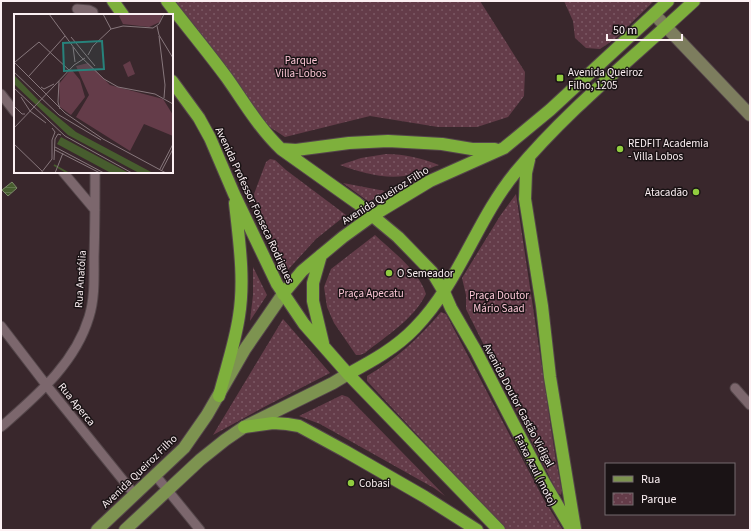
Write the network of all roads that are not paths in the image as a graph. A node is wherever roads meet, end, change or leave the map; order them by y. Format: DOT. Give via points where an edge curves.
graph roads {
  1 [pos="113,1"];
  2 [pos="167,1"];
  3 [pos="668,1"];
  4 [pos="694,1"];
  5 [pos="77,9"];
  6 [pos="93,14"];
  7 [pos="122,14"];
  8 [pos="654,14"];
  9 [pos="666,27"];
  10 [pos="173,82"];
  11 [pos="1,94"];
  12 [pos="14,111"];
  13 [pos="750,116"];
  14 [pos="280,148"];
  15 [pos="504,148"];
  16 [pos="530,156"];
  17 [pos="64,173"];
  18 [pos="95,173"];
  19 [pos="234,194"];
  20 [pos="95,210"];
  21 [pos="372,216"];
  22 [pos="321,255"];
  23 [pos="444,292"];
  24 [pos="283,294"];
  25 [pos="1,326"];
  26 [pos="324,347"];
  27 [pos="348,374"];
  28 [pos="47,386"];
  29 [pos="735,388"];
  30 [pos="219,396"];
  31 [pos="750,405"];
  32 [pos="1,427"];
  33 [pos="244,427"];
  34 [pos="156,476"];
  35 [pos="168,490"];
  36 [pos="135,495"];
  37 [pos="97,530"];
  38 [pos="125,530"];
  39 [pos="200,530"];
  40 [pos="477,530"];
  41 [pos="498,530"];
  42 [pos="572,530"];
  1 -- 7 [label="highway"];
  2 -- 14 [label="highway" via="264,131"];
  3 -- 8 [label="highway, Avenida Queiroz Filho"];
  4 -- 9 [label="highway"];
  5 -- 6 [label="street" via="89,10"];
  8 -- 9 [label="street"];
  8 -- 15 [label="highway, Avenida Queiroz Filho" via="550,110"];
  9 -- 13 [label="street"];
  9 -- 16 [label="highway" via="571,114"];
  10 -- 19 [label="highway, Avenida Professor Fonseca Rodrigues" via="210,138"];
  11 -- 12 [label="street"];
  14 -- 15 [label="highway" via="296,150 388,141 486,150"];
  14 -- 21 [label="highway"];
  15 -- 21 [label="highway, Avenida Queiroz Filho" via="430,181"];
  16 -- 23 [label="highway" via="492,205"];
  16 -- 42 [label="highway" via="526,173 525,199"];
  17 -- 20 [label="street"];
  18 -- 20 [label="street, Rua Anatólia"];
  19 -- 24 [label="highway, Avenida Professor Fonseca Rodrigues"];
  19 -- 30 [label="highway" via="240,251 240,310"];
  20 -- 28 [label="street, Rua Anatólia" via="94,284 89,318 71,354"];
  21 -- 22 [label="highway, Avenida Queiroz Filho"];
  21 -- 23 [label="highway" via="416,254 432,272"];
  22 -- 24 [label="highway, Avenida Queiroz Filho" via="302,271"];
  22 -- 26 [label="highway" via="313,283 313,301"];
  23 -- 27 [label="highway" via="416,328 401,341"];
  23 -- 42 [label="highway, Avenida Doutor Gastão Vidigal" via="541,477"];
  24 -- 26 [label="highway, Avenida Professor Fonseca Rodrigues"];
  24 -- 30 [label="main road, Avenida Queiroz Filho" via="245,349"];
  25 -- 28 [label="street, Rua Aperca"];
  26 -- 27 [label="highway, Avenida Professor Fonseca Rodrigues"];
  27 -- 33 [label="main road"];
  27 -- 41 [label="highway"];
  28 -- 32 [label="street, Rua Anatólia"];
  28 -- 36 [label="street, Rua Aperca"];
  29 -- 31 [label="street"];
  30 -- 34 [label="main road, Avenida Queiroz Filho" via="184,448"];
  33 -- 35 [label="main road" via="225,440"];
  33 -- 40 [label="highway" via="273,423 299,426 425,497"];
  34 -- 35 [label="street"];
  34 -- 36 [label="main road, Avenida Queiroz Filho"];
  35 -- 38 [label="main road"];
  35 -- 39 [label="street"];
  36 -- 37 [label="main road, Avenida Queiroz Filho"];
}
